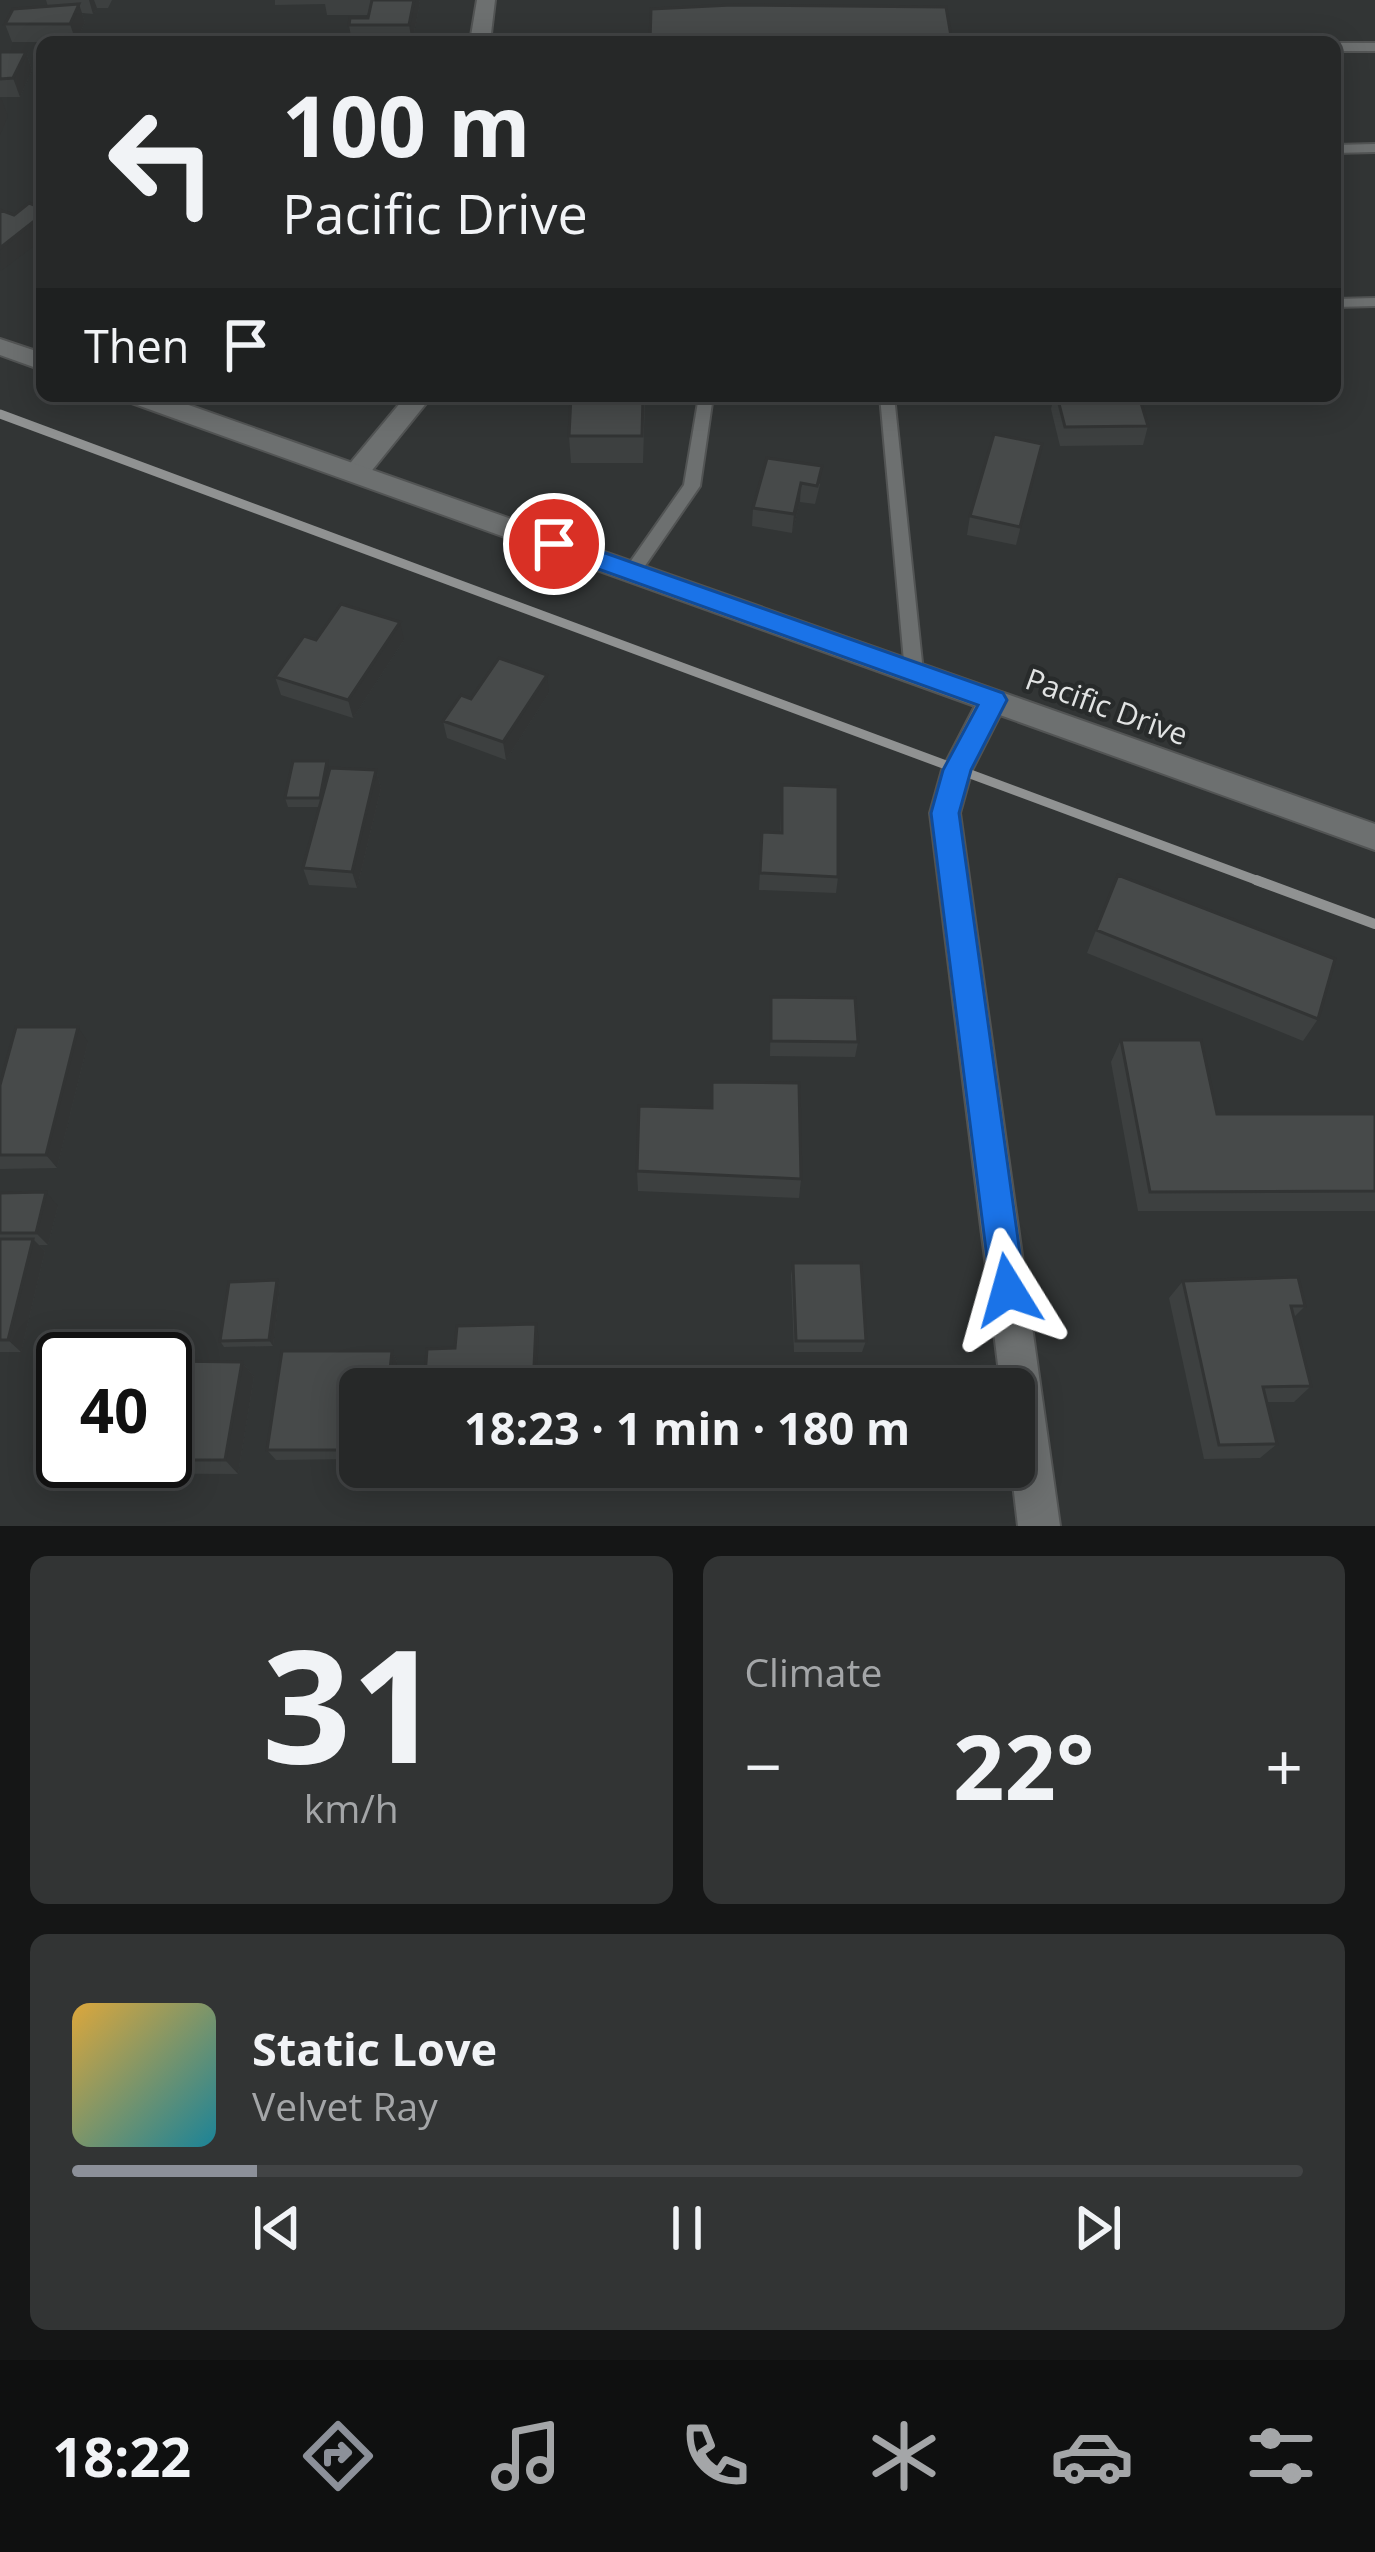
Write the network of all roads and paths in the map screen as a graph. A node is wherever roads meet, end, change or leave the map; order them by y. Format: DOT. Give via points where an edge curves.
graph roads {
  1 [pos="486,0"];
  2 [pos="481,36"];
  3 [pos="1375,46"];
  4 [pos="1341,47"];
  5 [pos="1375,148"];
  6 [pos="1341,149"];
  7 [pos="1375,302"];
  8 [pos="1341,303"];
  9 [pos="0,347"];
  10 [pos="36,360"];
  11 [pos="155,402"];
  12 [pos="415,402"];
  13 [pos="705,402"];
  14 [pos="888,402"];
  15 [pos="356,473"];
  16 [pos="632,572"];
  17 [pos="914,672"];
  18 [pos="994,700"];
  19 [pos="1375,837"];
  20 [pos="1039,1526"];
  1 -- 2 [label="street"];
  3 -- 4 [label="lane"];
  5 -- 6 [label="lane"];
  7 -- 8 [label="lane"];
  9 -- 10 [label="street"];
  11 -- 15 [label="street, Pacific Drive"];
  12 -- 15 [label="street"];
  13 -- 16 [label="lane" via="692,486"];
  14 -- 17 [label="lane"];
  15 -- 16 [label="street, Pacific Drive"];
  16 -- 17 [label="street, Pacific Drive"];
  17 -- 18 [label="street, Pacific Drive"];
  18 -- 19 [label="street, Pacific Drive"];
  18 -- 20 [label="street" via="957,770 945,813"];
}
